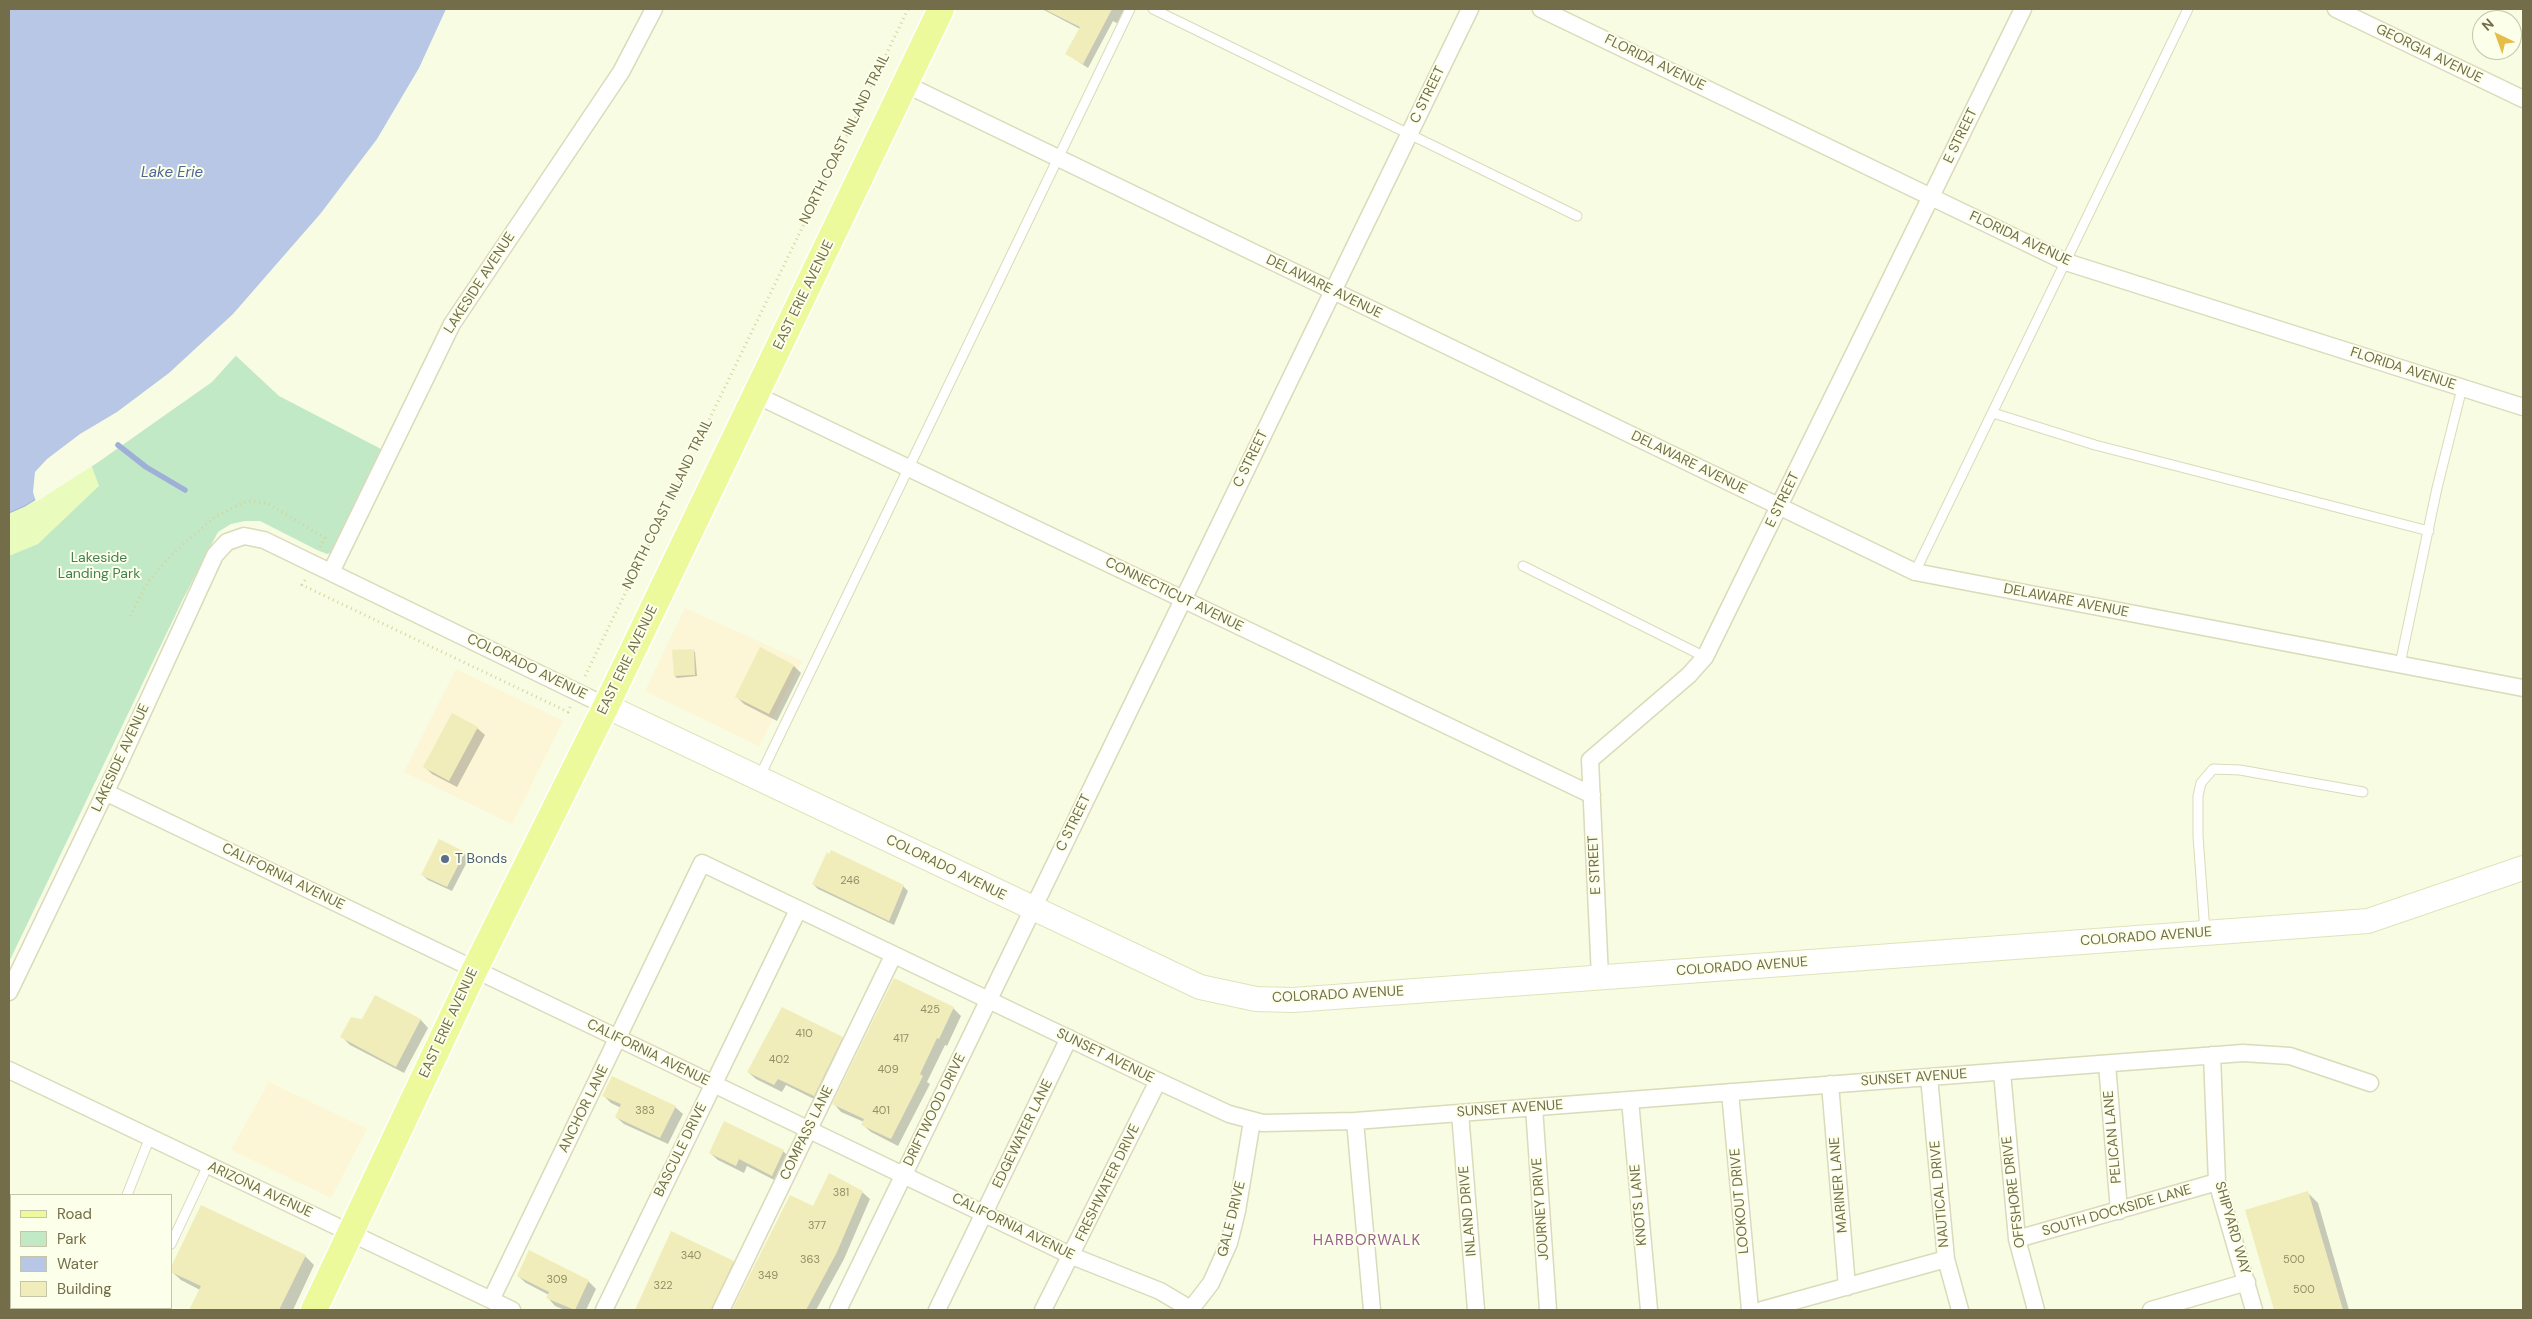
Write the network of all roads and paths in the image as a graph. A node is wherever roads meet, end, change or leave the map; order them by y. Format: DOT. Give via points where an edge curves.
graph roads {
  1 [pos="654,9"];
  2 [pos="908,9"];
  3 [pos="1130,9"];
  4 [pos="1153,9"];
  5 [pos="1470,9"];
  6 [pos="1541,9"];
  7 [pos="2023,9"];
  8 [pos="2188,9"];
  9 [pos="2336,9"];
  10 [pos="933,11"];
  11 [pos="905,84"];
  12 [pos="2523,99"];
  13 [pos="1409,136"];
  14 [pos="1058,159"];
  15 [pos="1932,196"];
  16 [pos="1577,216"];
  17 [pos="2066,262"];
  18 [pos="1334,291"];
  19 [pos="2462,388"];
  20 [pos="756,395"];
  21 [pos="2523,407"];
  22 [pos="1993,413"];
  23 [pos="909,467"];
  24 [pos="1780,507"];
  25 [pos="2429,531"];
  26 [pos="244,536"];
  27 [pos="312,563"];
  28 [pos="1523,566"];
  29 [pos="331,572"];
  30 [pos="1915,572"];
  31 [pos="1182,600"];
  32 [pos="1706,657"];
  33 [pos="2400,664"];
  34 [pos="2523,688"];
  35 [pos="578,692"];
  36 [pos="606,706"];
  37 [pos="759,778"];
  38 [pos="105,792"];
  39 [pos="2363,792"];
  40 [pos="1592,795"];
  41 [pos="702,862"];
  42 [pos="2523,868"];
  43 [pos="1032,909"];
  44 [pos="798,910"];
  45 [pos="2205,933"];
  46 [pos="893,956"];
  47 [pos="475,969"];
  48 [pos="1600,977"];
  49 [pos="9,992"];
  50 [pos="988,1000"];
  51 [pos="618,1038"];
  52 [pos="1069,1038"];
  53 [pos="2212,1055"];
  54 [pos="2107,1064"];
  55 [pos="9,1070"];
  56 [pos="2002,1072"];
  57 [pos="1929,1077"];
  58 [pos="1158,1081"];
  59 [pos="2370,1083"];
  60 [pos="713,1084"];
  61 [pos="1830,1084"];
  62 [pos="1730,1092"];
  63 [pos="1630,1100"];
  64 [pos="1534,1107"];
  65 [pos="1460,1113"];
  66 [pos="1252,1121"];
  67 [pos="1355,1121"];
  68 [pos="808,1130"];
  69 [pos="150,1137"];
  70 [pos="208,1165"];
  71 [pos="903,1175"];
  72 [pos="2217,1182"];
  73 [pos="127,1194"];
  74 [pos="2119,1211"];
  75 [pos="984,1214"];
  76 [pos="350,1232"];
  77 [pos="2017,1239"];
  78 [pos="172,1242"];
  79 [pos="1072,1256"];
  80 [pos="1946,1259"];
  81 [pos="2247,1282"];
  82 [pos="1848,1287"];
  83 [pos="491,1300"];
  84 [pos="314,1310"];
  85 [pos="512,1310"];
  86 [pos="604,1310"];
  87 [pos="721,1310"];
  88 [pos="838,1310"];
  89 [pos="937,1310"];
  90 [pos="1043,1310"];
  91 [pos="1192,1310"];
  92 [pos="1372,1310"];
  93 [pos="1476,1310"];
  94 [pos="1548,1310"];
  95 [pos="1649,1310"];
  96 [pos="1750,1310"];
  97 [pos="1762,1310"];
  98 [pos="1960,1310"];
  99 [pos="2036,1310"];
  100 [pos="2151,1310"];
  101 [pos="2254,1310"];
  1 -- 29 [label="street, LAKESIDE AVENUE" via="621,72 445,336"];
  2 -- 35 [label="path, NORTH COAST INLAND TRAIL"];
  3 -- 14 [label="lane"];
  4 -- 13 [label="lane"];
  5 -- 13 [label="street, C STREET"];
  6 -- 15 [label="street, FLORIDA AVENUE"];
  7 -- 15 [label="street, E STREET"];
  8 -- 17 [label="lane"];
  9 -- 12 [label="street, GEORGIA AVENUE"];
  10 -- 11 [label="main road, EAST ERIE AVENUE"];
  11 -- 14 [label="street, DELAWARE AVENUE"];
  11 -- 20 [label="main road, EAST ERIE AVENUE"];
  13 -- 16 [label="lane"];
  13 -- 18 [label="street, C STREET"];
  14 -- 18 [label="street, DELAWARE AVENUE"];
  14 -- 23 [label="lane"];
  15 -- 17 [label="street, FLORIDA AVENUE"];
  15 -- 24 [label="street, E STREET"];
  17 -- 19 [label="street, FLORIDA AVENUE"];
  17 -- 22 [label="lane"];
  18 -- 24 [label="street, DELAWARE AVENUE"];
  18 -- 31 [label="street, C STREET"];
  19 -- 21 [label="street, FLORIDA AVENUE"];
  19 -- 25 [label="lane"];
  20 -- 23 [label="street, CONNECTICUT AVENUE"];
  20 -- 36 [label="main road, EAST ERIE AVENUE"];
  22 -- 25 [label="lane" via="2095,444"];
  22 -- 30 [label="lane"];
  23 -- 31 [label="street, CONNECTICUT AVENUE"];
  23 -- 37 [label="lane"];
  24 -- 30 [label="street, DELAWARE AVENUE"];
  24 -- 32 [label="street, E STREET"];
  25 -- 33 [label="lane"];
  26 -- 27 [label="street, COLORADO AVENUE" via="264,540"];
  26 -- 38 [label="street, LAKESIDE AVENUE" via="227,542 215,555"];
  27 -- 29 [label="street, COLORADO AVENUE"];
  27 -- 35 [label="path, NORTH COAST INLAND TRAIL" via="302,585 568,712"];
  28 -- 32 [label="lane"];
  29 -- 35 [label="street, COLORADO AVENUE"];
  30 -- 33 [label="street, DELAWARE AVENUE"];
  31 -- 40 [label="street, CONNECTICUT AVENUE"];
  31 -- 43 [label="street, C STREET"];
  32 -- 40 [label="street, E STREET" via="1590,760"];
  33 -- 34 [label="street, DELAWARE AVENUE"];
  35 -- 36 [label="street, COLORADO AVENUE"];
  36 -- 37 [label="main road, COLORADO AVENUE"];
  36 -- 47 [label="main road, EAST ERIE AVENUE"];
  37 -- 43 [label="main road, COLORADO AVENUE"];
  38 -- 47 [label="street, CALIFORNIA AVENUE"];
  38 -- 49 [label="street, LAKESIDE AVENUE"];
  39 -- 45 [label="lane" via="2240,770 2213,769 2201,783 2198,796"];
  40 -- 48 [label="street, E STREET"];
  41 -- 44 [label="street, SUNSET AVENUE"];
  41 -- 51 [label="street, ANCHOR LANE"];
  42 -- 45 [label="main road, COLORADO AVENUE" via="2368,921"];
  43 -- 48 [label="main road, COLORADO AVENUE" via="1200,987 1256,999 1293,1000"];
  43 -- 50 [label="street, DRIFTWOOD DRIVE"];
  44 -- 46 [label="street, SUNSET AVENUE"];
  44 -- 60 [label="street, BASCULE DRIVE"];
  45 -- 48 [label="main road, COLORADO AVENUE"];
  46 -- 50 [label="street, SUNSET AVENUE"];
  46 -- 68 [label="street, COMPASS LANE"];
  47 -- 51 [label="street, CALIFORNIA AVENUE"];
  47 -- 76 [label="main road, EAST ERIE AVENUE"];
  50 -- 52 [label="street, SUNSET AVENUE"];
  50 -- 71 [label="street, DRIFTWOOD DRIVE"];
  51 -- 60 [label="street, CALIFORNIA AVENUE"];
  51 -- 83 [label="street, ANCHOR LANE"];
  52 -- 58 [label="street, SUNSET AVENUE"];
  52 -- 75 [label="street, EDGEWATER LANE"];
  53 -- 54 [label="street, SUNSET AVENUE"];
  53 -- 59 [label="street, SUNSET AVENUE" via="2260,1052 2290,1056"];
  53 -- 72 [label="street, SHIPYARD WAY"];
  54 -- 56 [label="street, SUNSET AVENUE"];
  54 -- 74 [label="street, PELICAN LANE"];
  55 -- 69 [label="street, ARIZONA AVENUE"];
  56 -- 57 [label="street, SUNSET AVENUE"];
  56 -- 77 [label="street, OFFSHORE DRIVE"];
  57 -- 61 [label="street, SUNSET AVENUE"];
  57 -- 80 [label="street, NAUTICAL DRIVE"];
  58 -- 66 [label="street, SUNSET AVENUE" via="1229,1114"];
  58 -- 79 [label="street, FRESHWATER DRIVE"];
  60 -- 68 [label="street, CALIFORNIA AVENUE"];
  60 -- 86 [label="street, BASCULE DRIVE"];
  61 -- 62 [label="street, SUNSET AVENUE"];
  61 -- 82 [label="street, MARINER LANE"];
  62 -- 63 [label="street, SUNSET AVENUE"];
  62 -- 96 [label="street, LOOKOUT DRIVE"];
  63 -- 64 [label="street, SUNSET AVENUE"];
  63 -- 95 [label="street, KNOTS LANE"];
  64 -- 65 [label="street, SUNSET AVENUE"];
  64 -- 94 [label="street, JOURNEY DRIVE"];
  65 -- 67 [label="street, SUNSET AVENUE"];
  65 -- 93 [label="street, INLAND DRIVE"];
  66 -- 67 [label="street, SUNSET AVENUE" via="1280,1124"];
  66 -- 91 [label="street, GALE DRIVE" via="1237,1211 1228,1243 1210,1283"];
  67 -- 92 [label="street"];
  68 -- 71 [label="street, CALIFORNIA AVENUE"];
  68 -- 87 [label="street, COMPASS LANE"];
  69 -- 70 [label="street, ARIZONA AVENUE"];
  69 -- 73 [label="lane"];
  70 -- 76 [label="street, ARIZONA AVENUE"];
  70 -- 78 [label="lane"];
  71 -- 75 [label="street, CALIFORNIA AVENUE"];
  71 -- 88 [label="street, DRIFTWOOD DRIVE"];
  72 -- 74 [label="street, SOUTH DOCKSIDE LANE"];
  72 -- 81 [label="street, SHIPYARD WAY"];
  74 -- 77 [label="street, SOUTH DOCKSIDE LANE"];
  75 -- 79 [label="street, CALIFORNIA AVENUE"];
  75 -- 89 [label="street, EDGEWATER LANE"];
  76 -- 83 [label="street, ARIZONA AVENUE"];
  76 -- 84 [label="main road, EAST ERIE AVENUE"];
  77 -- 99 [label="street, OFFSHORE DRIVE"];
  79 -- 90 [label="street, FRESHWATER DRIVE"];
  79 -- 91 [label="street, CALIFORNIA AVENUE" via="1160,1291"];
  80 -- 82 [label="street"];
  80 -- 98 [label="street, NAUTICAL DRIVE"];
  81 -- 100 [label="street"];
  81 -- 101 [label="street, SHIPYARD WAY"];
  82 -- 97 [label="street"];
  83 -- 85 [label="street, ARIZONA AVENUE"];
}
